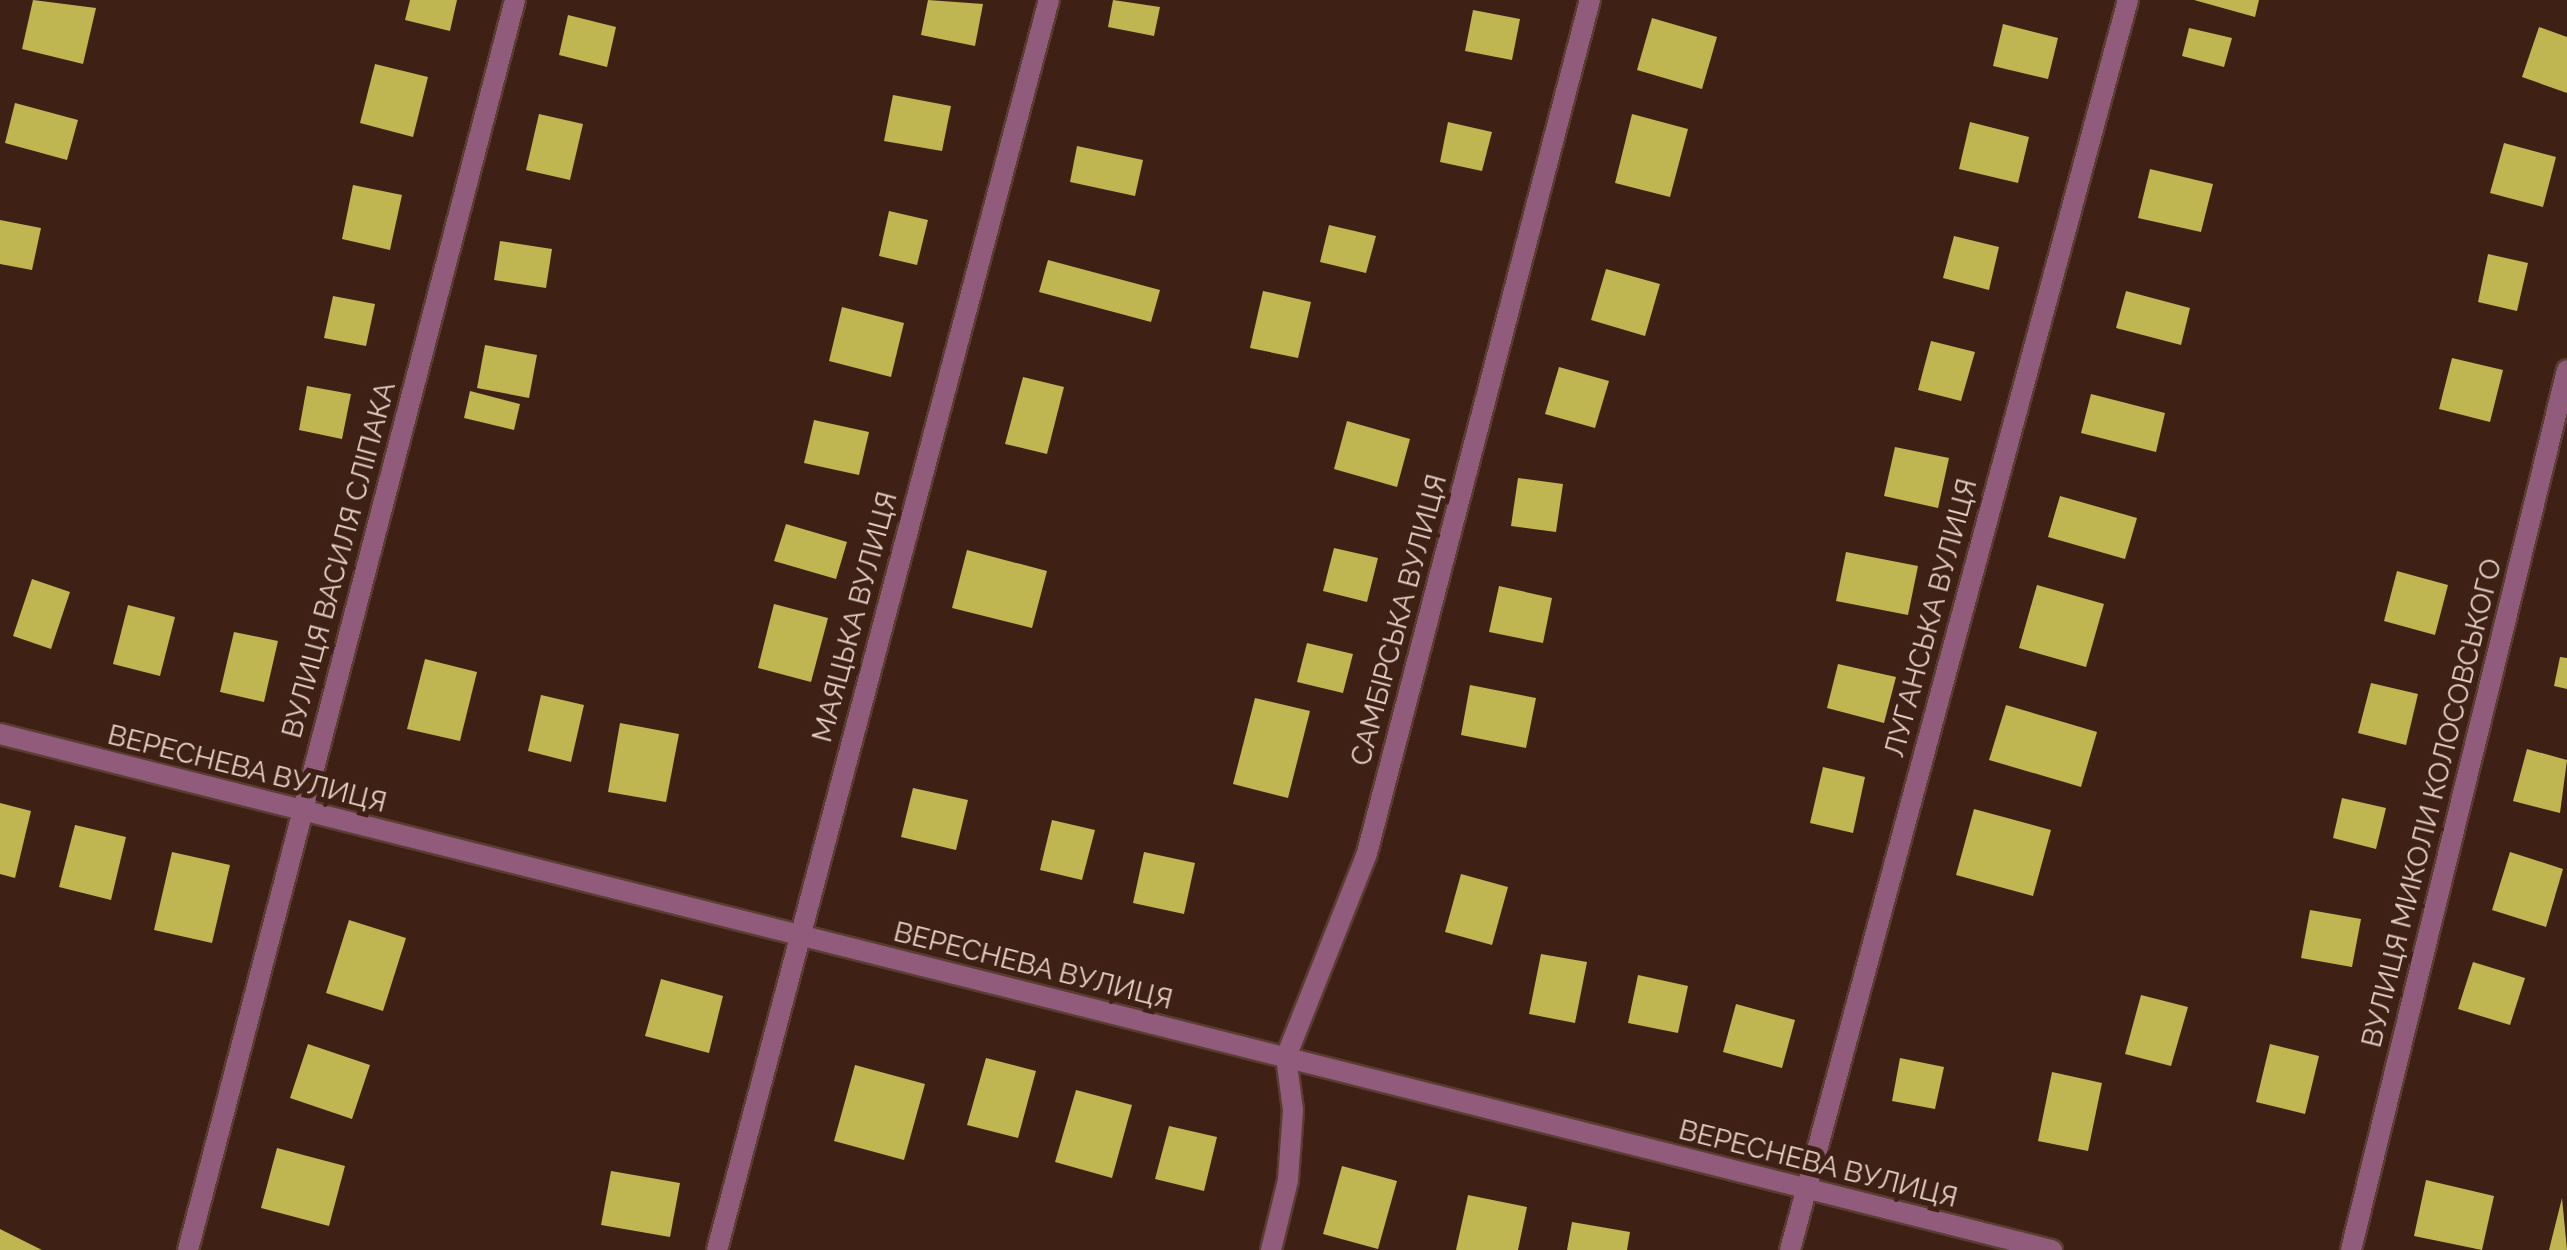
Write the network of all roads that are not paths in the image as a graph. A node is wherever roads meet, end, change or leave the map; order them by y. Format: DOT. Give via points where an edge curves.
graph roads {
  1 [pos="515,0"];
  2 [pos="1049,0"];
  3 [pos="1590,0"];
  4 [pos="2128,0"];
  5 [pos="2567,370"];
  6 [pos="0,734"];
  7 [pos="301,810"];
  8 [pos="798,937"];
  9 [pos="1286,1057"];
  10 [pos="1804,1191"];
  11 [pos="188,1250"];
  12 [pos="717,1250"];
  13 [pos="1271,1250"];
  14 [pos="1790,1250"];
  15 [pos="2052,1250"];
  16 [pos="2350,1250"];
  1 -- 7 [label="street, ВУЛИЦЯ ВАСИЛЯ СЛІПАКА"];
  2 -- 8 [label="street, МАЯЦЬКА ВУЛИЦЯ"];
  3 -- 9 [label="street, САМБІРСЬКА ВУЛИЦЯ" via="1367,853"];
  4 -- 10 [label="street, ЛУГАНСЬКА ВУЛИЦЯ"];
  5 -- 16 [label="street, ВУЛИЦЯ МИКОЛИ КОЛОСОВСЬКОГО"];
  6 -- 7 [label="street, ВЕРЕСНЕВА ВУЛИЦЯ"];
  7 -- 8 [label="street, ВЕРЕСНЕВА ВУЛИЦЯ"];
  7 -- 11 [label="street, ВУЛИЦЯ ВАСИЛЯ СЛІПАКА"];
  8 -- 9 [label="street, ВЕРЕСНЕВА ВУЛИЦЯ"];
  8 -- 12 [label="street, МАЯЦЬКА ВУЛИЦЯ"];
  9 -- 10 [label="street, ВЕРЕСНЕВА ВУЛИЦЯ"];
  9 -- 13 [label="street, САМБІРСЬКА ВУЛИЦЯ" via="1293,1110 1288,1180"];
  10 -- 14 [label="street, ЛУГАНСЬКА ВУЛИЦЯ"];
  10 -- 15 [label="street, ВЕРЕСНЕВА ВУЛИЦЯ"];
}
